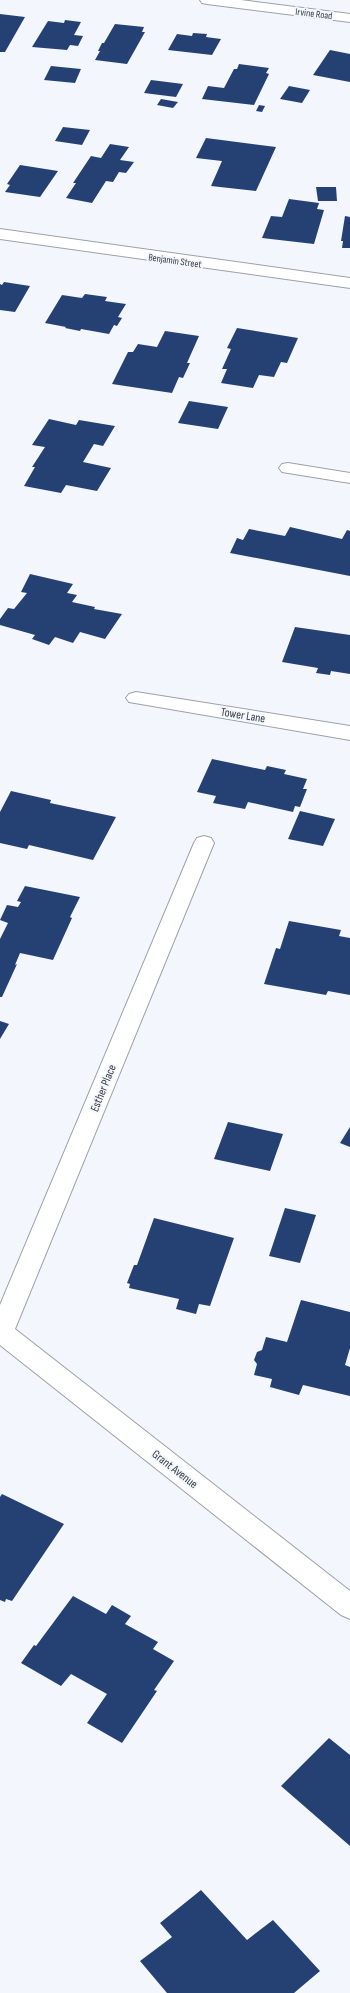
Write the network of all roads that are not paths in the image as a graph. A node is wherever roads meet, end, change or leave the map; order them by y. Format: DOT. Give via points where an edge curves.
graph roads {
  1 [pos="207,0"];
  2 [pos="350,18"];
  3 [pos="0,234"];
  4 [pos="350,283"];
  5 [pos="288,468"];
  6 [pos="350,478"];
  7 [pos="136,698"];
  8 [pos="350,733"];
  9 [pos="204,843"];
  10 [pos="1,1332"];
  11 [pos="350,1607"];
  1 -- 2 [label="street, Irvine Road"];
  3 -- 4 [label="street, Benjamin Street"];
  5 -- 6 [label="street"];
  7 -- 8 [label="street, Tower Lane"];
  9 -- 10 [label="street, Esther Place"];
  10 -- 11 [label="street, Grant Avenue"];
}
